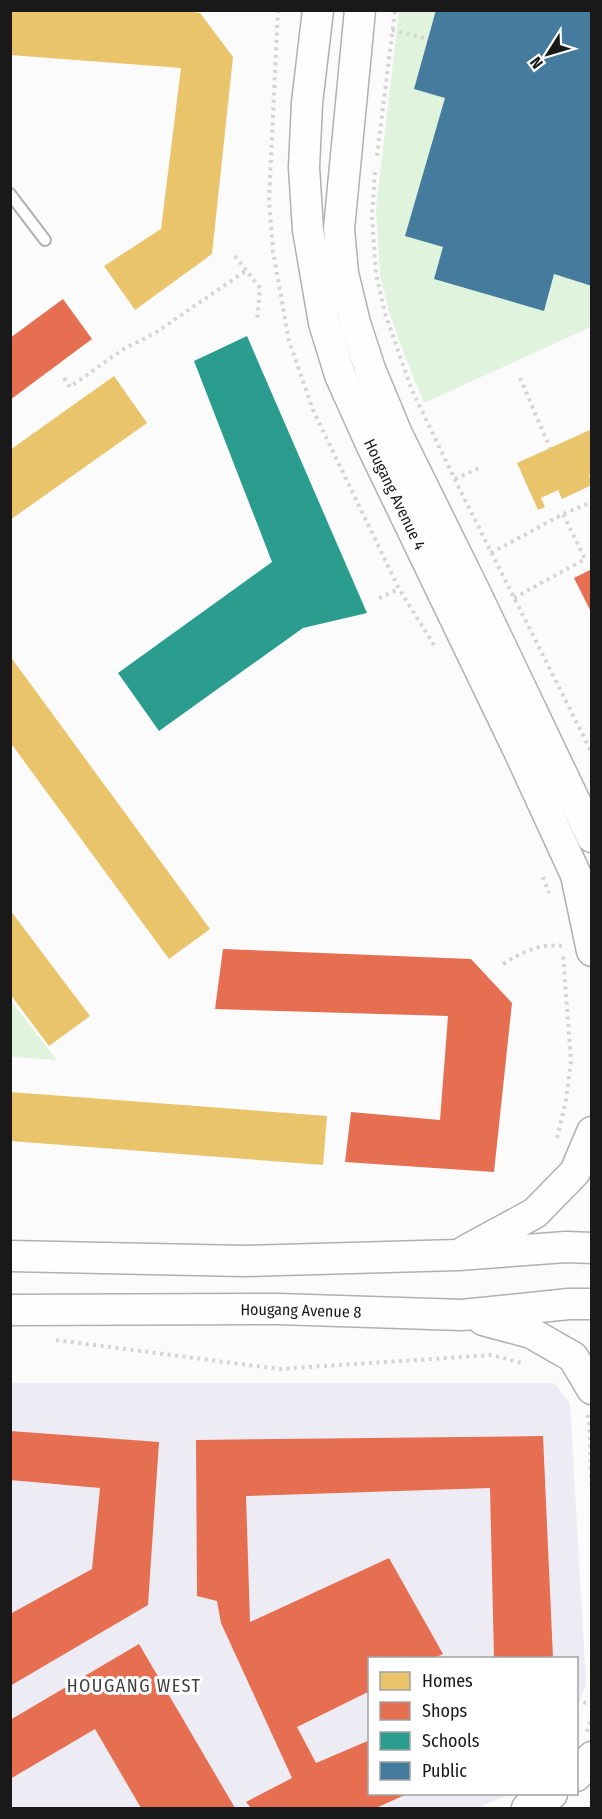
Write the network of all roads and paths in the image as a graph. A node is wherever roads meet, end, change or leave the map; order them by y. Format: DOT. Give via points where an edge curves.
graph roads {
  1 [pos="318,10"];
  2 [pos="360,10"];
  3 [pos="394,10"];
  4 [pos="392,30"];
  5 [pos="428,39"];
  6 [pos="10,194"];
  7 [pos="45,240"];
  8 [pos="235,256"];
  9 [pos="247,270"];
  10 [pos="257,322"];
  11 [pos="64,378"];
  12 [pos="520,378"];
  13 [pos="384,439"];
  14 [pos="550,448"];
  15 [pos="479,468"];
  16 [pos="455,479"];
  17 [pos="591,502"];
  18 [pos="563,514"];
  19 [pos="491,553"];
  20 [pos="399,589"];
  21 [pos="474,590"];
  22 [pos="379,598"];
  23 [pos="514,598"];
  24 [pos="447,603"];
  25 [pos="591,753"];
  26 [pos="591,837"];
  27 [pos="582,950"];
  28 [pos="503,964"];
  29 [pos="591,1132"];
  30 [pos="591,1248"];
  31 [pos="458,1255"];
  32 [pos="10,1256"];
  33 [pos="591,1304"];
  34 [pos="10,1310"];
  35 [pos="462,1315"];
  36 [pos="46,1339"];
  37 [pos="532,1365"];
  38 [pos="587,1399"];
  39 [pos="591,1501"];
  40 [pos="591,1756"];
  41 [pos="578,1773"];
  42 [pos="550,1795"];
  43 [pos="527,1809"];
  1 -- 13 [label="street, Hougang Avenue 4" via="304,156 308,230 324,323 340,375"];
  2 -- 13 [label="street, Hougang Avenue 4" via="339,229 344,273"];
  3 -- 4 [label="path"];
  4 -- 5 [label="path"];
  4 -- 16 [label="path" via="375,166 372,216 376,274 411,387"];
  6 -- 7 [label="lane"];
  8 -- 9 [label="path"];
  9 -- 10 [label="path" via="260,288"];
  9 -- 11 [label="path" via="70,387"];
  12 -- 14 [label="path"];
  13 -- 21 [label="street, Hougang Avenue 4"];
  13 -- 24 [label="street, Hougang Avenue 4"];
  15 -- 16 [label="path"];
  16 -- 19 [label="path"];
  17 -- 18 [label="path"];
  18 -- 19 [label="path"];
  18 -- 23 [label="path" via="585,559"];
  19 -- 23 [label="path"];
  20 -- 22 [label="path"];
  21 -- 24 [label="street"];
  21 -- 26 [label="street, Hougang Avenue 4"];
  23 -- 25 [label="path"];
  24 -- 27 [label="street, Hougang Avenue 4" via="576,875"];
  27 -- 28 [label="path" via="562,945 538,946"];
  29 -- 31 [label="street" via="575,1172 535,1213"];
  30 -- 31 [label="street"];
  31 -- 32 [label="street" via="244,1261"];
  33 -- 35 [label="street, Hougang Avenue 8"];
  34 -- 35 [label="street, Hougang Avenue 8" via="278,1309"];
  35 -- 38 [label="street" via="531,1333 573,1357"];
  36 -- 37 [label="path" via="279,1369 492,1355"];
  38 -- 39 [label="path"];
  40 -- 41 [label="street"];
  42 -- 43 [label="street"];
}
